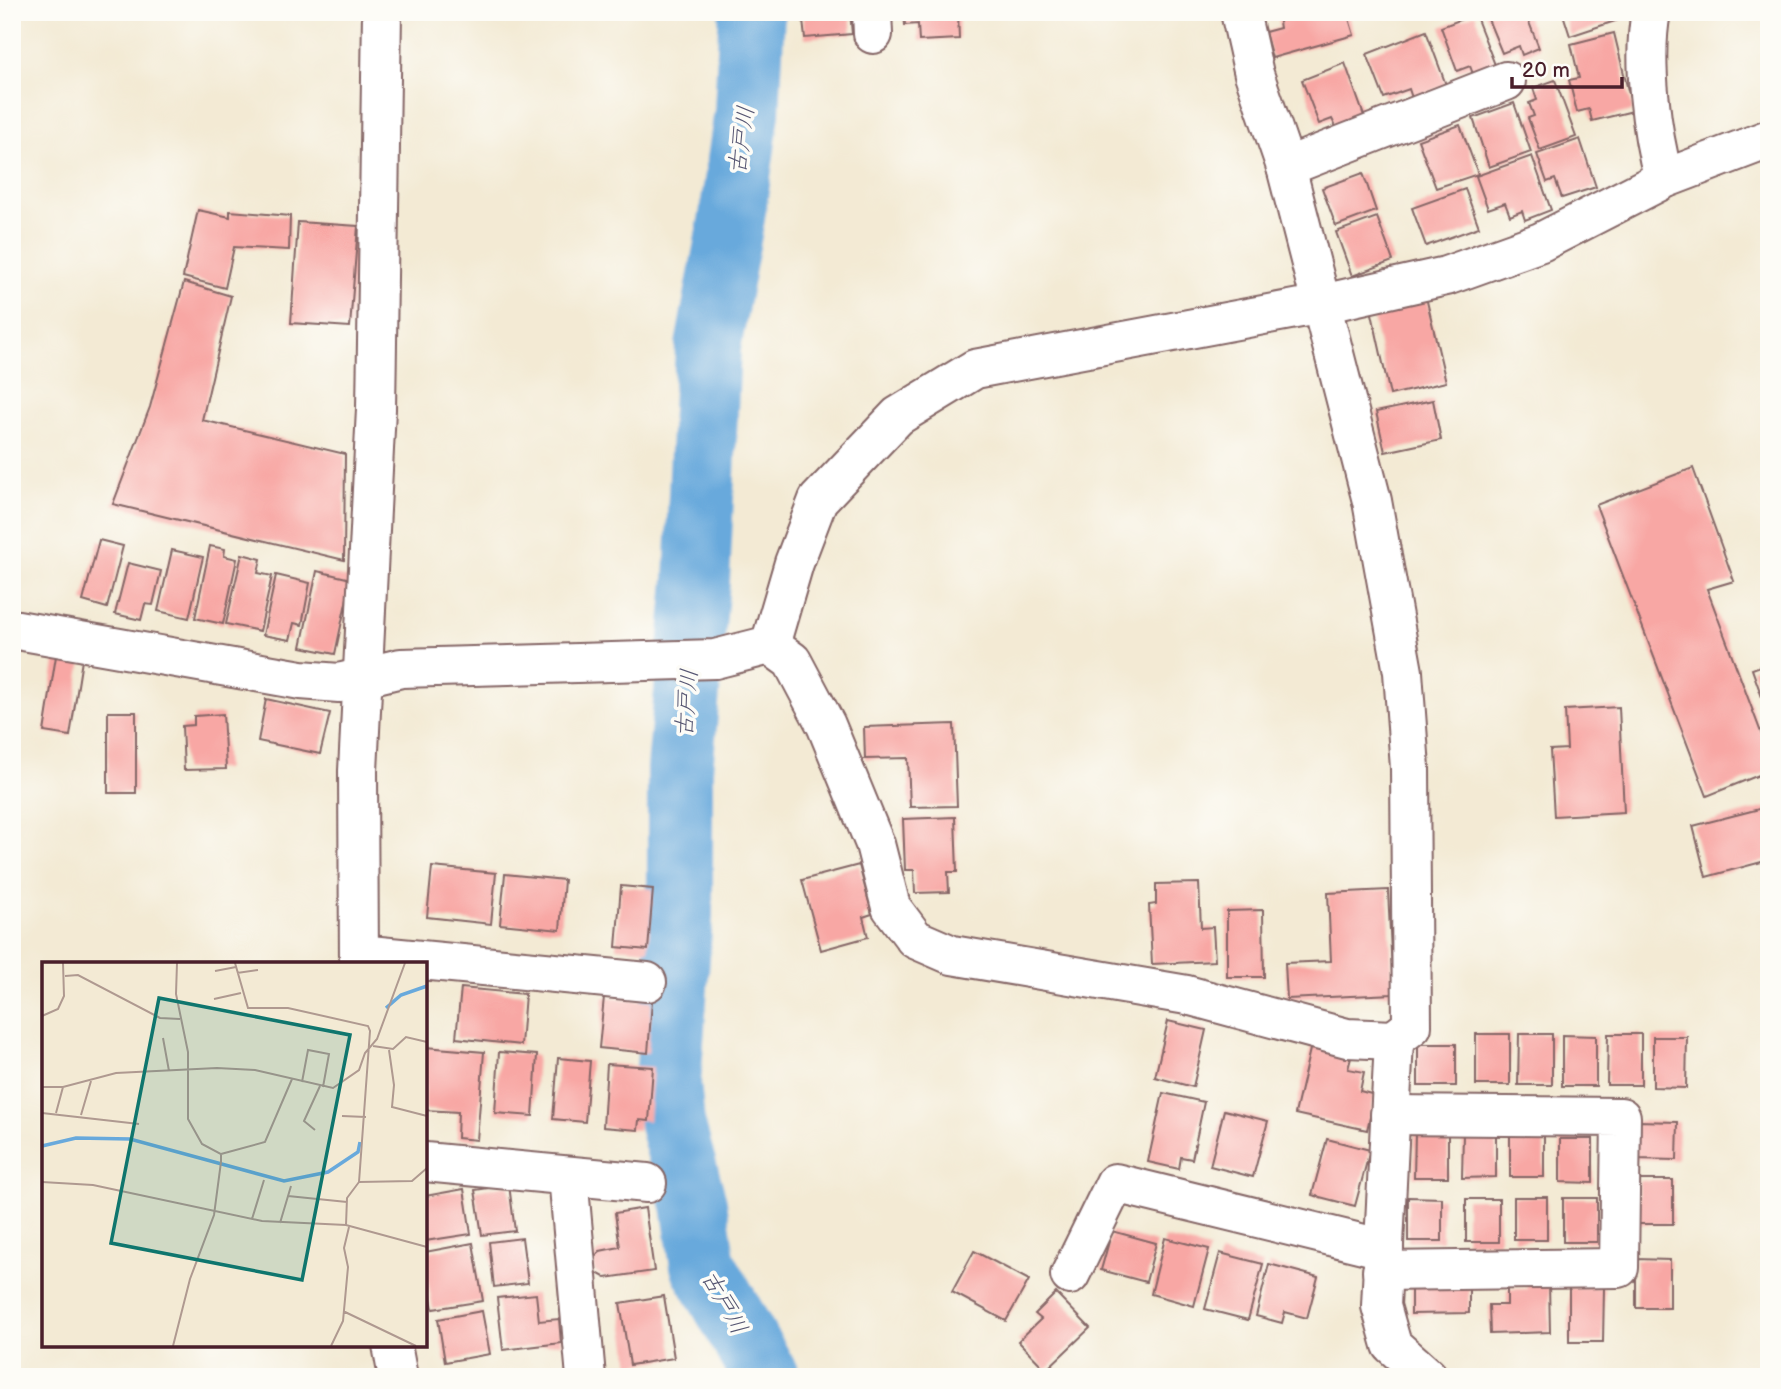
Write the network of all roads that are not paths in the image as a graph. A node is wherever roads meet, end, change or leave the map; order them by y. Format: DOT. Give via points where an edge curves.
graph roads {
  1 [pos="382,12"];
  2 [pos="1240,12"];
  3 [pos="1651,12"];
  4 [pos="1506,81"];
  5 [pos="1769,139"];
  6 [pos="1286,167"];
  7 [pos="1664,178"];
  8 [pos="1322,304"];
  9 [pos="12,629"];
  10 [pos="770,645"];
  11 [pos="363,678"];
  12 [pos="359,959"];
  13 [pos="397,962"];
  14 [pos="427,964"];
  15 [pos="647,982"];
  16 [pos="1394,1040"];
  17 [pos="1391,1115"];
  18 [pos="427,1162"];
  19 [pos="568,1176"];
  20 [pos="647,1184"];
  21 [pos="1383,1260"];
  22 [pos="1069,1275"];
  23 [pos="392,1347"];
  24 [pos="398,1377"];
  25 [pos="586,1377"];
  26 [pos="1428,1377"];
  1 -- 11 [label="street" via="376,409"];
  2 -- 6 [label="street" via="1254,74"];
  3 -- 7 [label="street" via="1647,36 1654,142"];
  4 -- 6 [label="street"];
  5 -- 7 [label="street"];
  6 -- 8 [label="street"];
  7 -- 8 [label="street" via="1529,246 1446,276"];
  8 -- 10 [label="street" via="975,369 898,416 818,500"];
  8 -- 16 [label="street" via="1372,501 1403,672 1410,768 1412,1027"];
  9 -- 11 [label="street" via="301,680 339,683"];
  10 -- 11 [label="street" via="715,659 401,668"];
  10 -- 16 [label="street" via="792,661 826,725 875,844 891,907 915,939 952,955 1186,995 1347,1038"];
  11 -- 12 [label="street" via="358,771"];
  12 -- 13 [label="street"];
  14 -- 15 [label="street"];
  16 -- 17 [label="street"];
  17 -- 21 [label="street"];
  17 -- 21 [label="street" via="1621,1117 1619,1268"];
  18 -- 19 [label="street"];
  19 -- 20 [label="street"];
  19 -- 25 [label="street"];
  21 -- 22 [label="street" via="1115,1183"];
  21 -- 26 [label="street" via="1381,1306 1392,1345"];
  23 -- 24 [label="street"];
}
